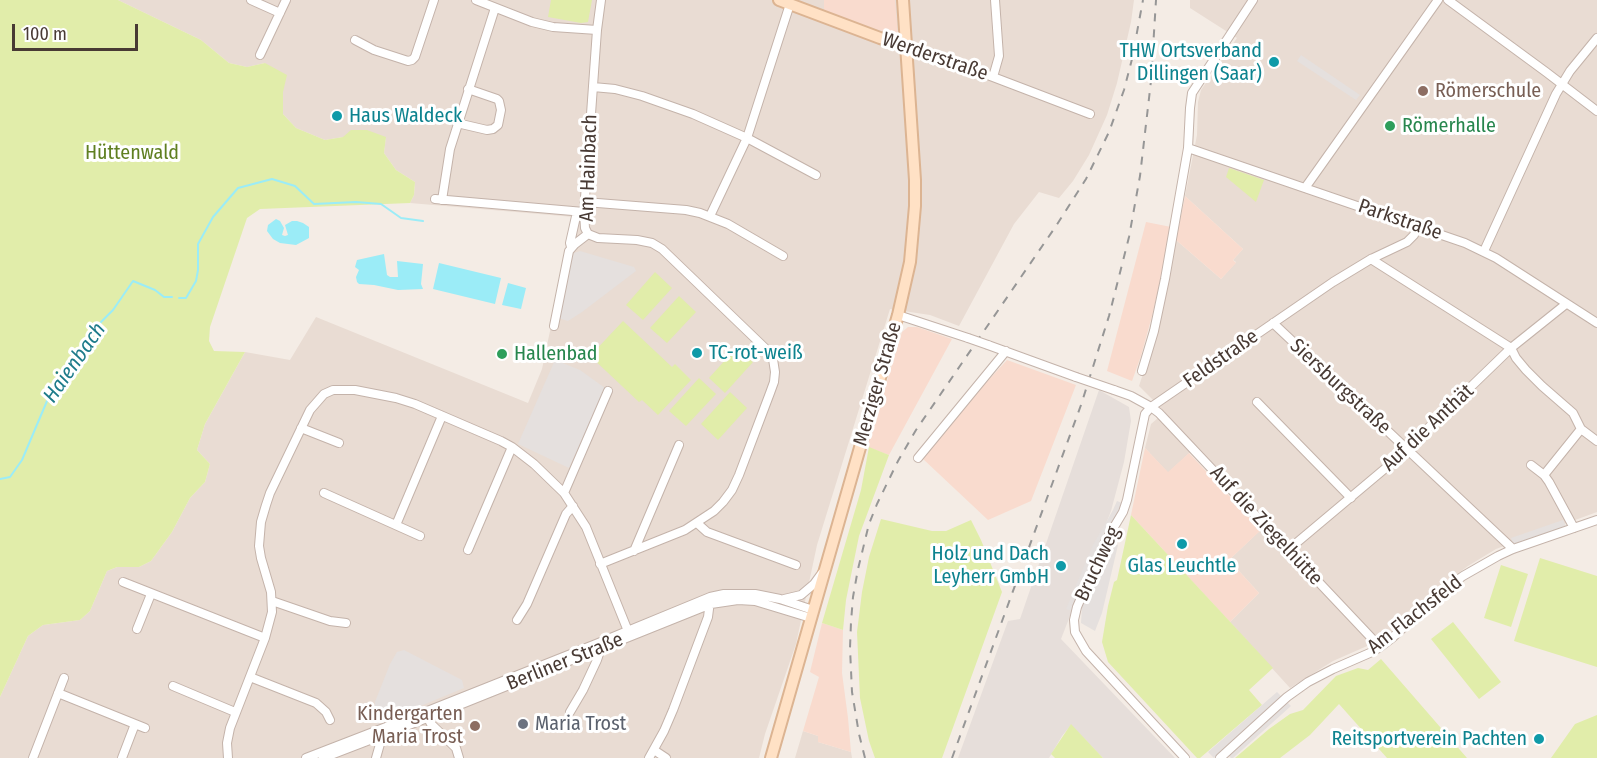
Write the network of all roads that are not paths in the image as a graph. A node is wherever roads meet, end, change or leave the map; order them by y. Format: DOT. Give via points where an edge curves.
graph roads {
  1 [pos="252,0"];
  2 [pos="286,0"];
  3 [pos="434,0"];
  4 [pos="476,0"];
  5 [pos="601,0"];
  6 [pos="903,0"];
  7 [pos="995,0"];
  8 [pos="1253,0"];
  9 [pos="1438,0"];
  10 [pos="1448,0"];
  11 [pos="785,2"];
  12 [pos="495,8"];
  13 [pos="280,13"];
  14 [pos="597,30"];
  15 [pos="1597,38"];
  16 [pos="355,40"];
  17 [pos="906,46"];
  18 [pos="260,55"];
  19 [pos="993,77"];
  20 [pos="1562,84"];
  21 [pos="593,87"];
  22 [pos="468,89"];
  23 [pos="1597,111"];
  24 [pos="1090,114"];
  25 [pos="457,123"];
  26 [pos="747,138"];
  27 [pos="1188,148"];
  28 [pos="816,175"];
  29 [pos="1305,188"];
  30 [pos="585,202"];
  31 [pos="581,212"];
  32 [pos="710,216"];
  33 [pos="1418,225"];
  34 [pos="588,234"];
  35 [pos="571,247"];
  36 [pos="1484,251"];
  37 [pos="783,256"];
  38 [pos="1371,259"];
  39 [pos="1566,304"];
  40 [pos="898,315"];
  41 [pos="1273,323"];
  42 [pos="1597,323"];
  43 [pos="554,326"];
  44 [pos="1511,348"];
  45 [pos="1006,351"];
  46 [pos="1142,371"];
  47 [pos="608,391"];
  48 [pos="1257,402"];
  49 [pos="1151,407"];
  50 [pos="442,416"];
  51 [pos="301,428"];
  52 [pos="1581,429"];
  53 [pos="1597,441"];
  54 [pos="339,443"];
  55 [pos="679,445"];
  56 [pos="512,447"];
  57 [pos="1407,450"];
  58 [pos="918,458"];
  59 [pos="1531,465"];
  60 [pos="1544,475"];
  61 [pos="324,493"];
  62 [pos="564,493"];
  63 [pos="1351,498"];
  64 [pos="573,506"];
  65 [pos="1597,520"];
  66 [pos="697,523"];
  67 [pos="396,525"];
  68 [pos="1574,528"];
  69 [pos="420,536"];
  70 [pos="1514,549"];
  71 [pos="468,550"];
  72 [pos="1288,550"];
  73 [pos="634,551"];
  74 [pos="600,564"];
  75 [pos="796,565"];
  76 [pos="825,569"];
  77 [pos="123,582"];
  78 [pos="151,594"];
  79 [pos="780,599"];
  80 [pos="710,600"];
  81 [pos="272,601"];
  82 [pos="812,614"];
  83 [pos="517,620"];
  84 [pos="346,623"];
  85 [pos="137,629"];
  86 [pos="629,633"];
  87 [pos="265,638"];
  88 [pos="597,647"];
  89 [pos="1380,647"];
  90 [pos="250,676"];
  91 [pos="64,678"];
  92 [pos="173,686"];
  93 [pos="58,693"];
  94 [pos="235,712"];
  95 [pos="570,712"];
  96 [pos="426,715"];
  97 [pos="330,720"];
  98 [pos="135,724"];
  99 [pos="145,728"];
  100 [pos="378,734"];
  101 [pos="654,750"];
  102 [pos="33,758"];
  103 [pos="122,758"];
  104 [pos="228,758"];
  105 [pos="306,758"];
  106 [pos="323,758"];
  107 [pos="376,758"];
  108 [pos="459,758"];
  109 [pos="649,758"];
  110 [pos="666,758"];
  111 [pos="771,758"];
  112 [pos="1185,758"];
  113 [pos="1220,758"];
  1 -- 13 [label="street"];
  2 -- 13 [label="street"];
  3 -- 16 [label="street" via="412,60 374,50"];
  4 -- 12 [label="street"];
  5 -- 14 [label="street, Am Hainbach"];
  6 -- 17 [label="main road, Merziger Straße"];
  7 -- 19 [label="street" via="999,56"];
  8 -- 27 [label="street" via="1192,93"];
  9 -- 29 [label="street"];
  10 -- 20 [label="street"];
  11 -- 17 [label="main road, Werderstraße"];
  11 -- 26 [label="street"];
  12 -- 14 [label="street" via="553,27"];
  12 -- 22 [label="street"];
  13 -- 18 [label="street"];
  14 -- 21 [label="street, Am Hainbach"];
  15 -- 20 [label="street"];
  17 -- 19 [label="street, Werderstraße"];
  17 -- 40 [label="main road, Merziger Straße" via="915,206 910,262"];
  19 -- 24 [label="street, Werderstraße"];
  20 -- 23 [label="street"];
  20 -- 36 [label="street"];
  21 -- 26 [label="street" via="615,89 666,104"];
  21 -- 30 [label="street, Am Hainbach"];
  22 -- 25 [label="street"];
  22 -- 25 [label="street" via="499,101 498,125 487,130"];
  25 -- 31 [label="street" via="439,200"];
  26 -- 28 [label="street"];
  26 -- 32 [label="street"];
  27 -- 29 [label="street, Parkstraße"];
  27 -- 46 [label="street" via="1165,279"];
  29 -- 33 [label="street, Parkstraße"];
  30 -- 31 [label="street, Am Hainbach"];
  30 -- 32 [label="street" via="686,210"];
  31 -- 34 [label="street, Am Hainbach"];
  31 -- 35 [label="street"];
  32 -- 37 [label="street"];
  33 -- 36 [label="street, Parkstraße"];
  33 -- 38 [label="street, Feldstraße" via="1407,242"];
  34 -- 35 [label="street, Am Hainbach"];
  34 -- 66 [label="street" via="637,240 662,249 773,358 774,382 739,475 723,502"];
  35 -- 43 [label="street, Am Hainbach"];
  36 -- 39 [label="street, Parkstraße"];
  38 -- 41 [label="street, Feldstraße"];
  38 -- 44 [label="street"];
  39 -- 42 [label="street, Parkstraße"];
  39 -- 44 [label="street, Auf die Anthät"];
  40 -- 45 [label="street, bridge"];
  40 -- 76 [label="main road, Merziger Straße"];
  41 -- 49 [label="street, Feldstraße"];
  41 -- 57 [label="street, Siersburgstraße"];
  44 -- 52 [label="street" via="1526,370 1573,413"];
  44 -- 57 [label="street, Auf die Anthät"];
  45 -- 49 [label="street, bridge" via="1131,396"];
  45 -- 58 [label="street"];
  47 -- 62 [label="street"];
  48 -- 63 [label="street"];
  49 -- 72 [label="street, Auf die Ziegelhütte"];
  49 -- 112 [label="street, Bruchweg" via="1144,414 1123,512 1105,542 1077,607 1075,632 1086,651"];
  50 -- 51 [label="street" via="396,398 342,389 324,394"];
  50 -- 56 [label="street"];
  50 -- 67 [label="street"];
  51 -- 54 [label="street"];
  51 -- 81 [label="street" via="270,493 261,522 259,546"];
  52 -- 53 [label="street"];
  52 -- 60 [label="street"];
  55 -- 73 [label="street"];
  56 -- 62 [label="street"];
  56 -- 71 [label="street"];
  57 -- 63 [label="street, Auf die Anthät"];
  57 -- 70 [label="street, Siersburgstraße"];
  59 -- 60 [label="street"];
  60 -- 68 [label="street"];
  61 -- 67 [label="street"];
  62 -- 64 [label="street"];
  63 -- 72 [label="street, Auf die Anthät"];
  64 -- 74 [label="street"];
  64 -- 83 [label="street"];
  65 -- 68 [label="street, Am Flachsfeld"];
  66 -- 73 [label="street"];
  66 -- 75 [label="street" via="707,532"];
  67 -- 69 [label="street"];
  68 -- 70 [label="street, Am Flachsfeld"];
  70 -- 89 [label="street, Am Flachsfeld" via="1446,588"];
  72 -- 89 [label="street, Auf die Ziegelhütte"];
  73 -- 74 [label="street"];
  74 -- 86 [label="street"];
  76 -- 79 [label="street, Berliner Straße" via="801,595"];
  76 -- 82 [label="main road, Merziger Straße"];
  77 -- 78 [label="street"];
  78 -- 85 [label="street"];
  78 -- 87 [label="street"];
  79 -- 80 [label="street, Berliner Straße" via="738,593"];
  79 -- 82 [label="street, Berliner Straße"];
  80 -- 82 [label="street, Berliner Straße" via="755,601"];
  80 -- 86 [label="street, Berliner Straße"];
  80 -- 101 [label="street" via="708,617"];
  81 -- 84 [label="street"];
  81 -- 87 [label="street"];
  82 -- 111 [label="main road, Merziger Straße"];
  86 -- 88 [label="street, Berliner Straße"];
  87 -- 90 [label="street"];
  88 -- 95 [label="street" via="597,660"];
  88 -- 96 [label="street, Berliner Straße"];
  89 -- 113 [label="street, Am Flachsfeld" via="1308,682"];
  90 -- 94 [label="street"];
  90 -- 97 [label="street" via="316,703"];
  91 -- 93 [label="street"];
  92 -- 94 [label="street"];
  93 -- 98 [label="street"];
  93 -- 102 [label="street"];
  94 -- 104 [label="street" via="227,743"];
  96 -- 100 [label="street, Berliner Straße"];
  96 -- 108 [label="street" via="430,724 456,748"];
  98 -- 99 [label="street"];
  98 -- 103 [label="street"];
  100 -- 105 [label="street, Berliner Straße"];
  100 -- 106 [label="street, Berliner Straße"];
  100 -- 107 [label="street"];
  101 -- 109 [label="street"];
  101 -- 110 [label="street"];
}
